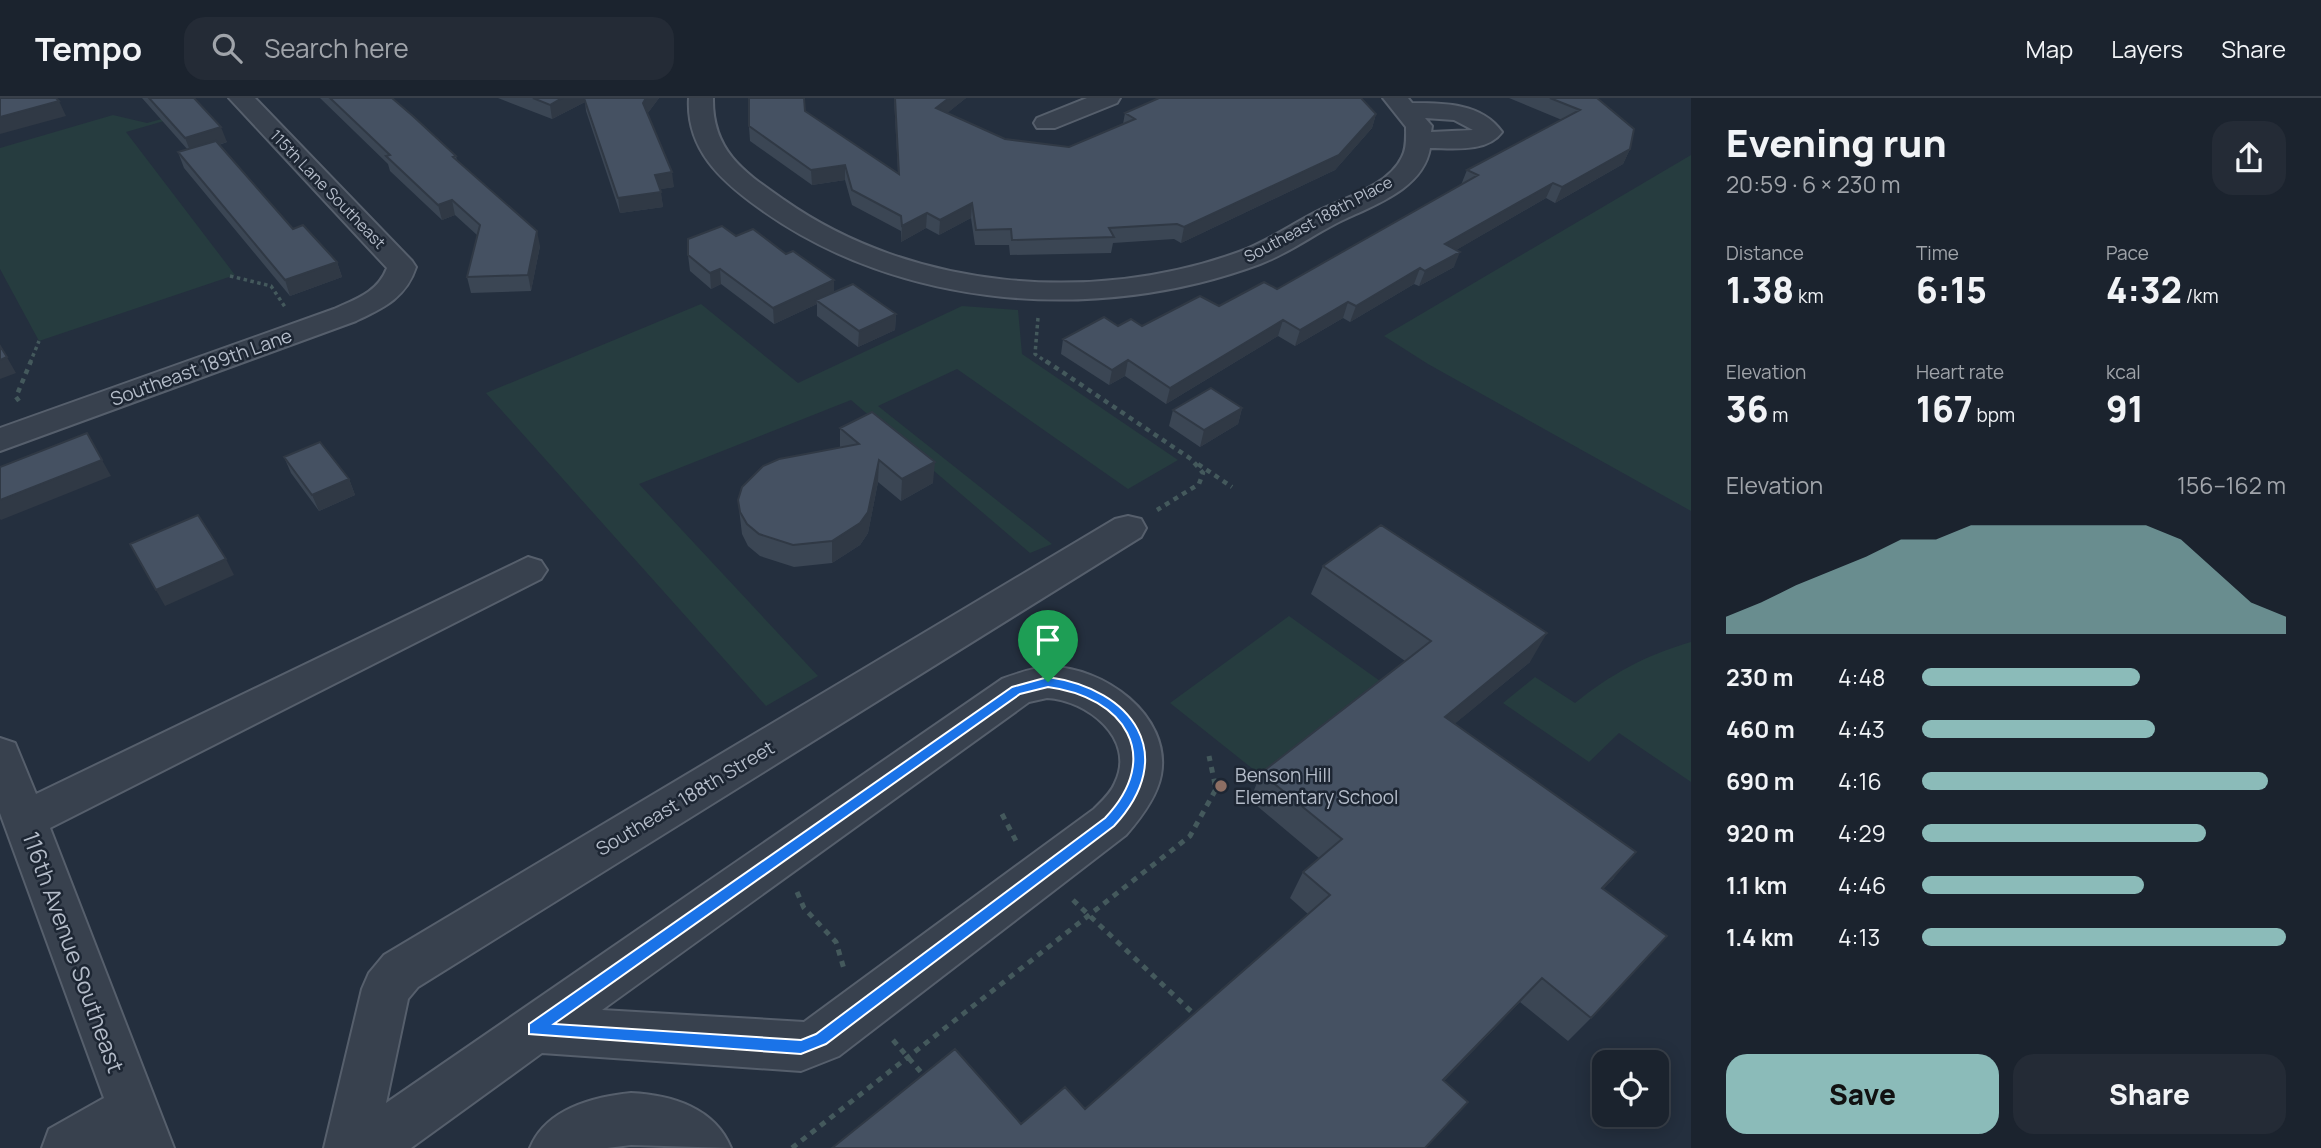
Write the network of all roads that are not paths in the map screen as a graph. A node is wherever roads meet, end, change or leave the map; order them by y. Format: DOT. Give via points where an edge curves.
graph roads {
  1 [pos="241,98"];
  2 [pos="701,98"];
  3 [pos="1108,98"];
  4 [pos="1410,119"];
  5 [pos="1046,123"];
  6 [pos="398,284"];
  7 [pos="0,440"];
  8 [pos="1128,528"];
  9 [pos="527,570"];
  10 [pos="0,755"];
  11 [pos="25,820"];
  12 [pos="534,1029"];
  13 [pos="140,1129"];
  14 [pos="68,1148"];
  15 [pos="350,1148"];
  16 [pos="366,1148"];
  17 [pos="556,1148"];
  18 [pos="705,1148"];
  1 -- 6 [label="street, 115th Lane Southeast" via="402,267"];
  2 -- 4 [label="street, Southeast 188th Place" via="701,129 715,156 774,208 818,234 887,264 967,282 1049,290 1136,286 1249,258 1386,187 1416,157"];
  3 -- 5 [label="street"];
  6 -- 7 [label="street, Southeast 189th Lane" via="345,315"];
  8 -- 15 [label="street, Southeast 188th Street" via="401,971 386,989"];
  9 -- 11 [label="street"];
  10 -- 11 [label="street, 116th Avenue Southeast"];
  11 -- 13 [label="street, 116th Avenue Southeast"];
  12 -- 12 [label="street" via="801,1047 821,1039 1110,822 1129,802 1140,772 1141,753 1130,727 1098,697 1073,685 1048,682 1016,690"];
  12 -- 16 [label="street"];
  13 -- 14 [label="street"];
  17 -- 18 [label="street" via="590,1125 657,1119 698,1139"];
}
